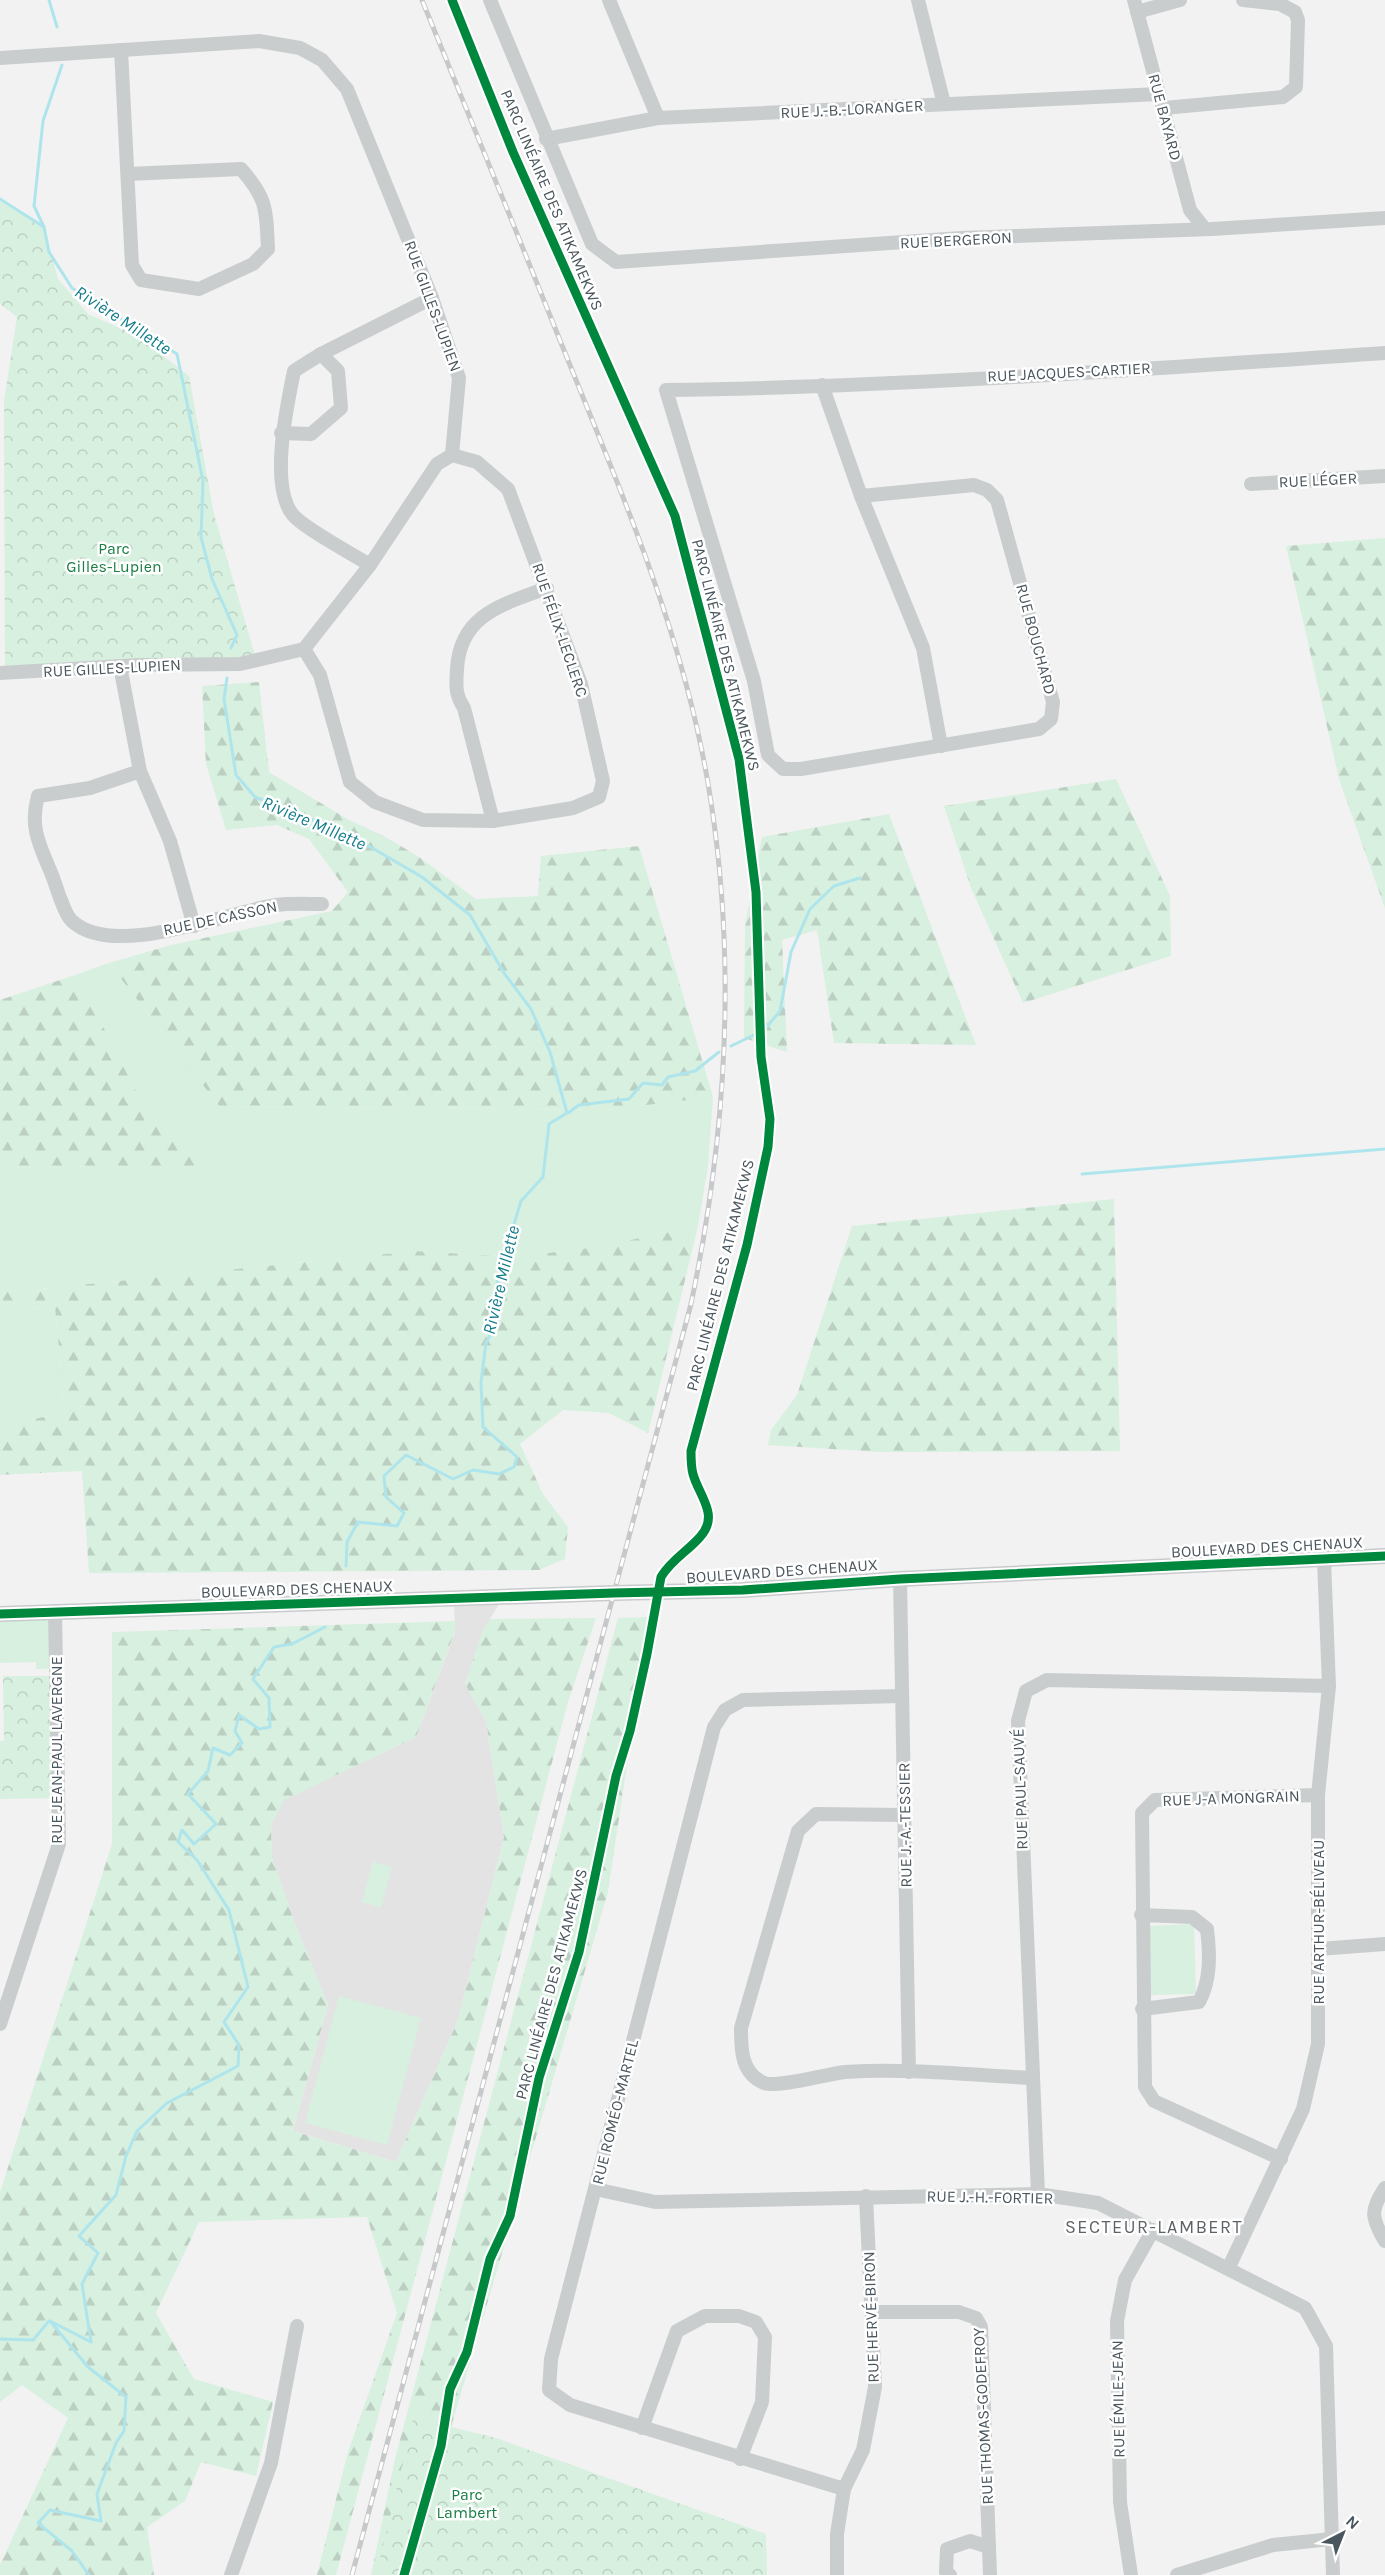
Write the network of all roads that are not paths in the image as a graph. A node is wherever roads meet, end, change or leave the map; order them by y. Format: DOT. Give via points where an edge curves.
graph roads {
  1 [pos="490,0"];
  2 [pos="609,0"];
  3 [pos="918,0"];
  4 [pos="1180,0"];
  5 [pos="1243,0"];
  6 [pos="1136,6"];
  7 [pos="121,50"];
  8 [pos="0,58"];
  9 [pos="1159,94"];
  10 [pos="944,104"];
  11 [pos="1164,108"];
  12 [pos="658,118"];
  13 [pos="546,139"];
  14 [pos="128,174"];
  15 [pos="1385,218"];
  16 [pos="1205,229"];
  17 [pos="432,298"];
  18 [pos="1385,353"];
  19 [pos="321,354"];
  20 [pos="822,385"];
  21 [pos="281,433"];
  22 [pos="452,455"];
  23 [pos="1385,476"];
  24 [pos="1251,484"];
  25 [pos="861,496"];
  26 [pos="370,565"];
  27 [pos="547,588"];
  28 [pos="304,649"];
  29 [pos="120,666"];
  30 [pos="0,674"];
  31 [pos="941,746"];
  32 [pos="783,769"];
  33 [pos="140,771"];
  34 [pos="493,821"];
  35 [pos="322,904"];
  36 [pos="194,926"];
  37 [pos="1385,1556"];
  38 [pos="1324,1560"];
  39 [pos="900,1579"];
  40 [pos="55,1611"];
  41 [pos="0,1614"];
  42 [pos="1329,1686"];
  43 [pos="902,1696"];
  44 [pos="1318,1795"];
  45 [pos="904,1815"];
  46 [pos="1141,1915"];
  47 [pos="1385,1944"];
  48 [pos="1319,1949"];
  49 [pos="1142,2010"];
  50 [pos="0,2024"];
  51 [pos="909,2072"];
  52 [pos="1032,2078"];
  53 [pos="1281,2159"];
  54 [pos="1385,2188"];
  55 [pos="595,2190"];
  56 [pos="1038,2194"];
  57 [pos="866,2196"];
  58 [pos="1153,2230"];
  59 [pos="1385,2241"];
  60 [pos="1230,2267"];
  61 [pos="872,2312"];
  62 [pos="297,2326"];
  63 [pos="642,2428"];
  64 [pos="740,2459"];
  65 [pos="844,2490"];
  66 [pos="1332,2540"];
  67 [pos="989,2547"];
  68 [pos="231,2575"];
  69 [pos="837,2575"];
  70 [pos="950,2575"];
  71 [pos="990,2575"];
  72 [pos="1131,2575"];
  73 [pos="1177,2575"];
  74 [pos="1333,2575"];
  1 -- 13 [label="street, RUE BERGERON"];
  2 -- 12 [label="street"];
  3 -- 10 [label="street"];
  4 -- 6 [label="street"];
  5 -- 11 [label="street" via="1280,4 1295,12 1296,87 1283,97"];
  6 -- 9 [label="street, RUE BAYARD"];
  7 -- 8 [label="street, RUE GILLES-LUPIEN"];
  7 -- 14 [label="street"];
  7 -- 17 [label="street, RUE GILLES-LUPIEN" via="260,41 300,48 322,60 347,89"];
  9 -- 10 [label="street, RUE J.-B.-LORANGER"];
  9 -- 11 [label="street, RUE BAYARD"];
  10 -- 12 [label="street, RUE J.-B.-LORANGER"];
  11 -- 16 [label="street, RUE BAYARD" via="1190,210"];
  12 -- 13 [label="street, RUE J.-B.-LORANGER"];
  13 -- 16 [label="street, RUE BERGERON" via="592,244 616,262 961,238"];
  14 -- 14 [label="street" via="132,265 141,280 199,289 253,264 268,249 267,211 258,189 240,169"];
  15 -- 16 [label="street, RUE BERGERON"];
  17 -- 19 [label="street"];
  17 -- 22 [label="street, RUE GILLES-LUPIEN" via="459,378"];
  18 -- 20 [label="street, RUE JACQUES-CARTIER"];
  19 -- 21 [label="street" via="294,371"];
  19 -- 21 [label="street" via="338,371 341,408 310,434"];
  20 -- 25 [label="street"];
  20 -- 32 [label="street, RUE JACQUES-CARTIER" via="666,390 754,681 768,755"];
  21 -- 26 [label="street" via="284,500 294,516"];
  22 -- 26 [label="street" via="437,464"];
  22 -- 27 [label="street, RUE FÉLIX-LECLERC" via="477,462 508,489"];
  23 -- 24 [label="street, RUE LÉGER"];
  25 -- 31 [label="street" via="923,648"];
  25 -- 31 [label="street, RUE BOUCHARD" via="974,486 987,489 997,500 1053,702 1051,719 1039,729"];
  26 -- 28 [label="street"];
  27 -- 34 [label="street" via="497,606 475,621 458,655 455,696 464,708"];
  27 -- 34 [label="street, RUE FÉLIX-LECLERC" via="581,684 603,781 599,797 573,808"];
  28 -- 29 [label="street, RUE GILLES-LUPIEN" via="240,663"];
  28 -- 34 [label="street, RUE FÉLIX-LECLERC" via="320,675 350,782 375,802 423,820"];
  29 -- 30 [label="street, RUE GILLES-LUPIEN"];
  29 -- 33 [label="street"];
  31 -- 32 [label="street, RUE BOUCHARD"];
  33 -- 36 [label="street" via="170,841"];
  33 -- 36 [label="street, RUE DE CASSON" via="90,788 38,796 32,816 38,843 70,920 79,925 96,934 123,936"];
  35 -- 36 [label="street, RUE DE CASSON" via="276,905"];
  37 -- 38 [label="main road, BOULEVARD DES CHENAUX"];
  38 -- 39 [label="main road, BOULEVARD DES CHENAUX"];
  38 -- 42 [label="street, RUE ARTHUR-BÉLIVEAU"];
  39 -- 40 [label="main road, BOULEVARD DES CHENAUX" via="671,1593"];
  39 -- 43 [label="street, RUE J.-A.-TESSIER"];
  40 -- 41 [label="main road, BOULEVARD DES CHENAUX"];
  40 -- 50 [label="street, RUE JEAN-PAUL LAVERGNE" via="59,1844"];
  42 -- 44 [label="street, RUE ARTHUR-BÉLIVEAU"];
  42 -- 52 [label="street, RUE PAUL-SAUVÉ" via="1047,1680 1026,1691 1018,1721"];
  43 -- 45 [label="street, RUE J.-A.-TESSIER"];
  43 -- 55 [label="street, RUE ROMÉO-MARTEL" via="743,1700 732,1704 719,1718"];
  44 -- 46 [label="street, RUE J-A MONGRAIN" via="1155,1800 1142,1813"];
  44 -- 48 [label="street, RUE ARTHUR-BÉLIVEAU"];
  45 -- 51 [label="street, RUE J.-A.-TESSIER"];
  45 -- 51 [label="street" via="825,1813 802,1824 794,1839 741,2028 741,2053 754,2078 772,2085 844,2072"];
  46 -- 49 [label="street, RUE J-A MONGRAIN"];
  46 -- 49 [label="street" via="1192,1917 1207,1929 1208,1939 1208,1985 1199,2002"];
  47 -- 48 [label="street"];
  48 -- 53 [label="street, RUE ARTHUR-BÉLIVEAU" via="1318,2044 1303,2109"];
  49 -- 53 [label="street, RUE J-A MONGRAIN" via="1145,2087 1154,2102"];
  51 -- 52 [label="street"];
  52 -- 56 [label="street, RUE PAUL-SAUVÉ"];
  53 -- 60 [label="street, RUE ARTHUR-BÉLIVEAU"];
  54 -- 59 [label="street" via="1375,2203 1374,2223"];
  55 -- 57 [label="street, RUE J.-H.-FORTIER" via="655,2202"];
  55 -- 63 [label="street, RUE ROMÉO-MARTEL" via="551,2359 549,2390 570,2405"];
  56 -- 57 [label="street, RUE J.-H.-FORTIER"];
  56 -- 58 [label="street, RUE J.-H.-FORTIER" via="1098,2203"];
  57 -- 61 [label="street, RUE HERVÉ-BIRON"];
  58 -- 60 [label="street, RUE J.-H.-FORTIER"];
  58 -- 72 [label="street, RUE ÉMILE-JEAN" via="1125,2280 1117,2320 1120,2502"];
  60 -- 66 [label="street, RUE J.-H.-FORTIER" via="1305,2308 1326,2346"];
  61 -- 65 [label="street, RUE HERVÉ-BIRON" via="875,2387 863,2450"];
  61 -- 67 [label="street, RUE THOMAS-GODEFROY" via="959,2312 976,2318 981,2327"];
  62 -- 68 [label="street" via="271,2463"];
  63 -- 64 [label="street, RUE ROMÉO-MARTEL"];
  63 -- 64 [label="street" via="677,2331 705,2316 739,2316 756,2322 765,2337 762,2402"];
  64 -- 65 [label="street, RUE ROMÉO-MARTEL"];
  65 -- 69 [label="street, RUE HERVÉ-BIRON" via="837,2534"];
  66 -- 73 [label="street" via="1273,2545"];
  66 -- 74 [label="street, RUE J.-H.-FORTIER"];
  67 -- 70 [label="street" via="969,2541 947,2549 946,2572"];
  67 -- 71 [label="street, RUE THOMAS-GODEFROY"];
}
